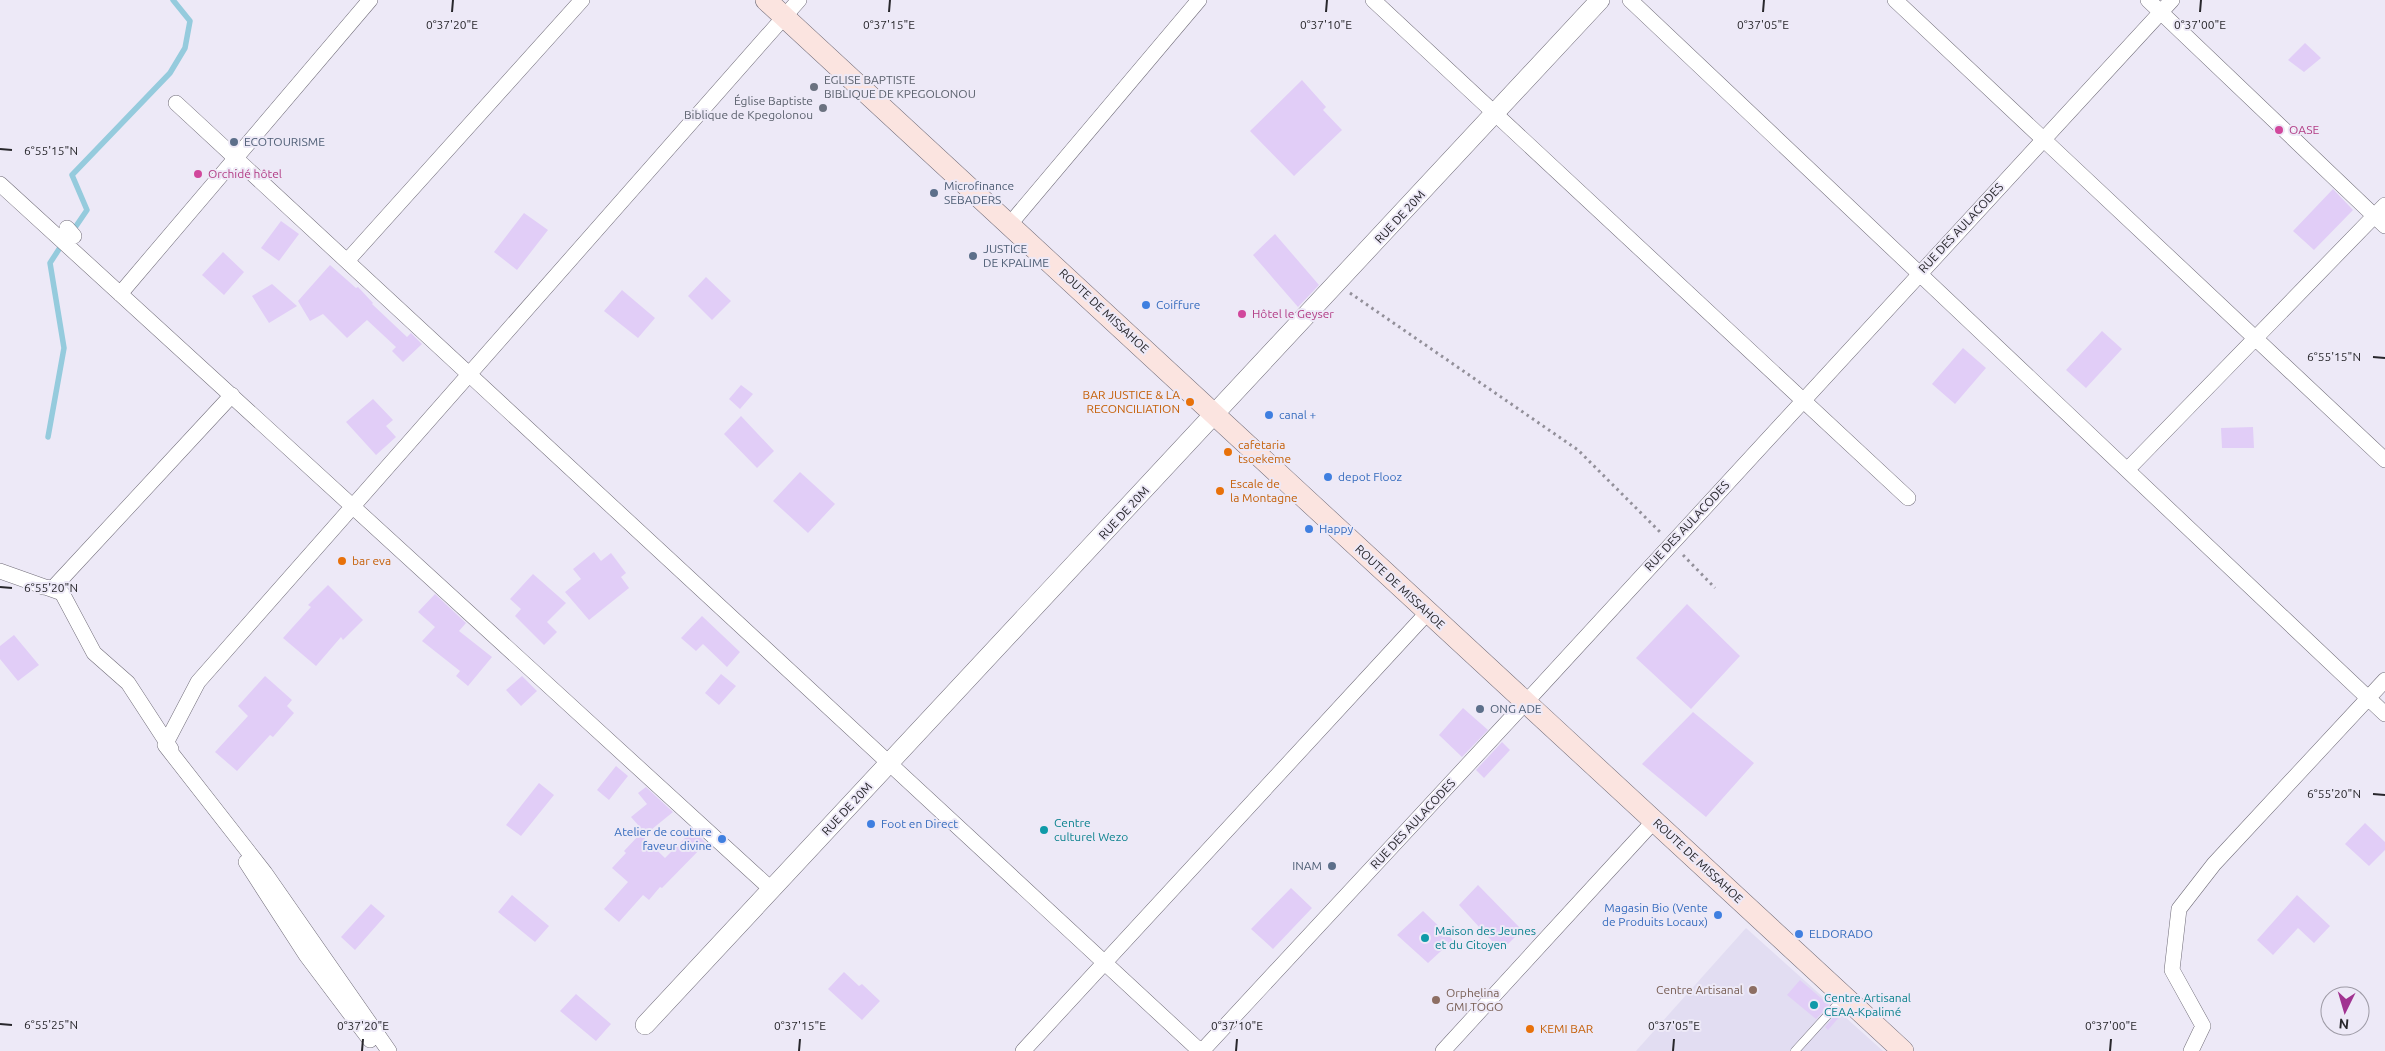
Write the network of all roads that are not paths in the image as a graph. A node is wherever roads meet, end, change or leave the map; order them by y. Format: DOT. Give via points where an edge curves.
graph roads {
  1 [pos="370,0"];
  2 [pos="582,0"];
  3 [pos="766,0"];
  4 [pos="800,0"];
  5 [pos="1199,0"];
  6 [pos="1373,0"];
  7 [pos="1600,0"];
  8 [pos="1630,0"];
  9 [pos="1895,0"];
  10 [pos="2148,0"];
  11 [pos="2172,0"];
  12 [pos="2161,12"];
  13 [pos="784,17"];
  14 [pos="176,103"];
  15 [pos="1495,114"];
  16 [pos="2043,139"];
  17 [pos="236,158"];
  18 [pos="0,184"];
  19 [pos="2382,216"];
  20 [pos="1010,224"];
  21 [pos="347,261"];
  22 [pos="1919,274"];
  23 [pos="120,294"];
  24 [pos="2255,338"];
  25 [pos="469,374"];
  26 [pos="232,394"];
  27 [pos="1802,400"];
  28 [pos="1215,415"];
  29 [pos="2385,460"];
  30 [pos="2127,470"];
  31 [pos="1908,498"];
  32 [pos="353,506"];
  33 [pos="0,572"];
  34 [pos="0,582"];
  35 [pos="1428,612"];
  36 [pos="2385,680"];
  37 [pos="2368,698"];
  38 [pos="1527,702"];
  39 [pos="2385,714"];
  40 [pos="890,764"];
  41 [pos="1654,821"];
  42 [pos="771,889"];
  43 [pos="1104,963"];
  44 [pos="1845,996"];
  45 [pos="646,1025"];
  46 [pos="379,1051"];
  47 [pos="389,1051"];
  48 [pos="1023,1051"];
  49 [pos="1201,1051"];
  50 [pos="1443,1051"];
  51 [pos="1795,1051"];
  52 [pos="1903,1051"];
  53 [pos="2191,1051"];
  1 -- 17 [label="street"];
  2 -- 21 [label="street"];
  3 -- 13 [label="main road, ROUTE DE MISSAHOE"];
  4 -- 13 [label="street"];
  5 -- 20 [label="street"];
  6 -- 15 [label="street"];
  7 -- 15 [label="street, RUE DE 20M"];
  8 -- 22 [label="street"];
  9 -- 16 [label="street"];
  10 -- 12 [label="street"];
  11 -- 12 [label="street, RUE DES AULACODES"];
  12 -- 16 [label="street, RUE DES AULACODES"];
  12 -- 19 [label="street"];
  13 -- 20 [label="main road, ROUTE DE MISSAHOE"];
  13 -- 25 [label="street"];
  14 -- 17 [label="street"];
  15 -- 27 [label="street"];
  15 -- 28 [label="street, RUE DE 20M"];
  16 -- 22 [label="street, RUE DES AULACODES"];
  16 -- 24 [label="street"];
  17 -- 21 [label="street"];
  17 -- 23 [label="street"];
  18 -- 23 [label="street"];
  19 -- 24 [label="street"];
  20 -- 28 [label="main road, ROUTE DE MISSAHOE"];
  21 -- 25 [label="street"];
  22 -- 27 [label="street, RUE DES AULACODES"];
  22 -- 30 [label="street"];
  23 -- 26 [label="street"];
  24 -- 29 [label="street"];
  24 -- 30 [label="street"];
  25 -- 32 [label="street"];
  25 -- 40 [label="street"];
  26 -- 32 [label="street"];
  26 -- 34 [label="street" via="53,588"];
  27 -- 31 [label="street"];
  27 -- 38 [label="street, RUE DES AULACODES"];
  28 -- 35 [label="main road, ROUTE DE MISSAHOE"];
  28 -- 40 [label="street, RUE DE 20M"];
  30 -- 37 [label="street"];
  32 -- 42 [label="street"];
  32 -- 47 [label="street" via="198,682 165,745 265,873"];
  33 -- 46 [label="street" via="62,593 94,653 128,683 306,955"];
  35 -- 38 [label="main road, ROUTE DE MISSAHOE"];
  35 -- 43 [label="street"];
  36 -- 37 [label="street"];
  37 -- 39 [label="street"];
  37 -- 53 [label="street" via="2214,864 2180,909 2172,970 2203,1026"];
  38 -- 41 [label="main road, ROUTE DE MISSAHOE"];
  38 -- 49 [label="street, RUE DES AULACODES"];
  40 -- 42 [label="street, RUE DE 20M"];
  40 -- 43 [label="street"];
  41 -- 44 [label="main road, ROUTE DE MISSAHOE"];
  41 -- 50 [label="street"];
  42 -- 45 [label="street, RUE DE 20M"];
  43 -- 48 [label="street"];
  43 -- 49 [label="street"];
  44 -- 51 [label="lane"];
  44 -- 52 [label="main road, ROUTE DE MISSAHOE"];
}
